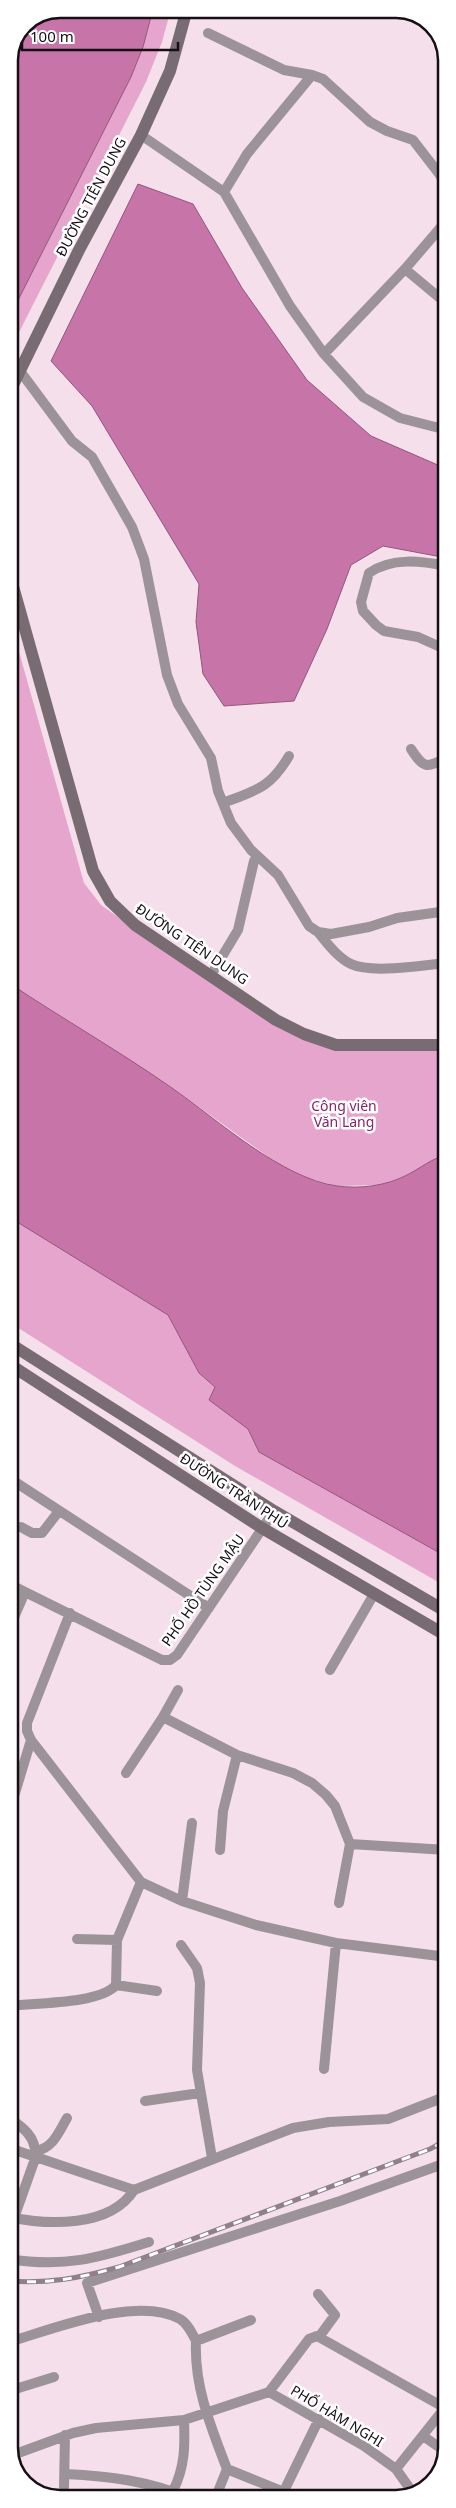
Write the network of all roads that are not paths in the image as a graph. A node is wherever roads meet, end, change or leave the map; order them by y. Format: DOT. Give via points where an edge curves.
graph roads {
  1 [pos="185,18"];
  2 [pos="208,33"];
  3 [pos="312,75"];
  4 [pos="141,135"];
  5 [pos="438,172"];
  6 [pos="224,192"];
  7 [pos="438,231"];
  8 [pos="406,269"];
  9 [pos="438,296"];
  10 [pos="324,354"];
  11 [pos="20,371"];
  12 [pos="18,375"];
  13 [pos="438,428"];
  14 [pos="438,564"];
  15 [pos="18,604"];
  16 [pos="438,646"];
  17 [pos="411,749"];
  18 [pos="288,756"];
  19 [pos="438,761"];
  20 [pos="223,804"];
  21 [pos="257,856"];
  22 [pos="438,912"];
  23 [pos="318,932"];
  24 [pos="438,964"];
  25 [pos="211,975"];
  26 [pos="438,1046"];
  27 [pos="18,1348"];
  28 [pos="18,1370"];
  29 [pos="18,1484"];
  30 [pos="59,1511"];
  31 [pos="274,1511"];
  32 [pos="21,1527"];
  33 [pos="262,1528"];
  34 [pos="18,1588"];
  35 [pos="26,1592"];
  36 [pos="374,1594"];
  37 [pos="438,1607"];
  38 [pos="209,1608"];
  39 [pos="18,1609"];
  40 [pos="70,1613"];
  41 [pos="438,1631"];
  42 [pos="330,1670"];
  43 [pos="178,1690"];
  44 [pos="163,1717"];
  45 [pos="31,1740"];
  46 [pos="237,1755"];
  47 [pos="126,1773"];
  48 [pos="18,1783"];
  49 [pos="192,1823"];
  50 [pos="350,1844"];
  51 [pos="438,1849"];
  52 [pos="220,1850"];
  53 [pos="141,1882"];
  54 [pos="182,1901"];
  55 [pos="339,1903"];
  56 [pos="77,1939"];
  57 [pos="118,1940"];
  58 [pos="336,1943"];
  59 [pos="181,1945"];
  60 [pos="438,1956"];
  61 [pos="116,1985"];
  62 [pos="157,1991"];
  63 [pos="18,2005"];
  64 [pos="324,2069"];
  65 [pos="200,2093"];
  66 [pos="438,2100"];
  67 [pos="145,2102"];
  68 [pos="67,2118"];
  69 [pos="18,2125"];
  70 [pos="18,2150"];
  71 [pos="36,2153"];
  72 [pos="212,2158"];
  73 [pos="438,2165"];
  74 [pos="134,2190"];
  75 [pos="18,2199"];
  76 [pos="18,2218"];
  77 [pos="149,2242"];
  78 [pos="18,2260"];
  79 [pos="318,2294"];
  80 [pos="99,2316"];
  81 [pos="250,2320"];
  82 [pos="320,2337"];
  83 [pos="18,2339"];
  84 [pos="196,2341"];
  85 [pos="54,2377"];
  86 [pos="18,2388"];
  87 [pos="269,2392"];
  88 [pos="438,2403"];
  89 [pos="206,2412"];
  90 [pos="438,2417"];
  91 [pos="319,2419"];
  92 [pos="184,2420"];
  93 [pos="65,2436"];
  94 [pos="423,2436"];
  95 [pos="438,2446"];
  96 [pos="18,2453"];
  97 [pos="227,2469"];
  98 [pos="396,2469"];
  99 [pos="65,2474"];
  100 [pos="64,2487"];
  101 [pos="410,2488"];
  102 [pos="169,2490"];
  103 [pos="174,2490"];
  104 [pos="219,2490"];
  105 [pos="281,2490"];
  106 [pos="284,2490"];
  1 -- 4 [label="street, ĐƯỜNG TIÊN DUNG" via="170,71"];
  2 -- 3 [label="street" via="284,70"];
  3 -- 5 [label="street" via="323,79 370,122 413,140"];
  3 -- 6 [label="street" via="247,154"];
  4 -- 6 [label="street"];
  4 -- 11 [label="street, ĐƯỜNG TIÊN DUNG" via="78,250"];
  6 -- 10 [label="street" via="278,288"];
  7 -- 8 [label="street"];
  8 -- 9 [label="street"];
  8 -- 10 [label="street"];
  10 -- 13 [label="street" via="362,397 400,418"];
  11 -- 12 [label="street, ĐƯỜNG TIÊN DUNG"];
  11 -- 20 [label="street" via="72,440 92,456 132,527 144,559 167,676 178,704 211,758"];
  14 -- 16 [label="street" via="418,561 379,566 369,573 361,602 363,611 384,631 418,638"];
  15 -- 25 [label="street, ĐƯỜNG TIÊN DUNG" via="100,886 110,902 135,925"];
  17 -- 19 [label="street" via="421,764 426,766"];
  18 -- 20 [label="street" via="268,784"];
  20 -- 21 [label="street" via="237,833"];
  21 -- 23 [label="street" via="278,875 309,926"];
  21 -- 25 [label="street" via="238,930"];
  22 -- 23 [label="street" via="397,918 350,931"];
  23 -- 24 [label="street" via="337,954 351,964 372,969"];
  25 -- 26 [label="street, ĐƯỜNG TIÊN DUNG" via="276,1020 336,1045"];
  27 -- 31 [label="street, ĐƯỜNG TRẦN PHÚ"];
  28 -- 33 [label="street, ĐƯỜNG TRẦN PHÚ"];
  29 -- 30 [label="street"];
  30 -- 32 [label="street" via="42,1533 32,1533"];
  30 -- 38 [label="street"];
  31 -- 33 [label="street, PHỐ HỒ TÙNG MẬU"];
  31 -- 37 [label="street, ĐƯỜNG TRẦN PHÚ"];
  33 -- 36 [label="street, ĐƯỜNG TRẦN PHÚ"];
  33 -- 38 [label="street, PHỐ HỒ TÙNG MẬU"];
  34 -- 35 [label="street, PHỐ HỒ TÙNG MẬU"];
  35 -- 39 [label="street"];
  35 -- 40 [label="street, PHỐ HỒ TÙNG MẬU"];
  36 -- 41 [label="street, ĐƯỜNG TRẦN PHÚ"];
  36 -- 42 [label="street"];
  38 -- 40 [label="street, PHỐ HỒ TÙNG MẬU" via="177,1655 170,1660 162,1660"];
  40 -- 45 [label="street" via="27,1722"];
  43 -- 44 [label="street"];
  44 -- 46 [label="street"];
  44 -- 47 [label="street"];
  45 -- 48 [label="street"];
  45 -- 53 [label="street"];
  46 -- 50 [label="street" via="312,1783 336,1806"];
  46 -- 52 [label="street" via="223,1810"];
  49 -- 54 [label="street"];
  50 -- 51 [label="street"];
  50 -- 55 [label="street"];
  53 -- 54 [label="street"];
  53 -- 57 [label="street"];
  54 -- 58 [label="street" via="256,1925"];
  56 -- 57 [label="street"];
  57 -- 61 [label="street"];
  58 -- 60 [label="street"];
  58 -- 64 [label="street"];
  59 -- 65 [label="street" via="197,1968 200,1983 197,2055"];
  61 -- 62 [label="street"];
  61 -- 63 [label="street" via="105,1994"];
  65 -- 67 [label="street"];
  65 -- 72 [label="street"];
  66 -- 72 [label="street" via="388,2119 329,2122 293,2128"];
  68 -- 71 [label="street" via="54,2141"];
  69 -- 71 [label="street" via="30,2135"];
  70 -- 71 [label="street"];
  71 -- 74 [label="street" via="103,2181"];
  71 -- 75 [label="street"];
  72 -- 74 [label="street"];
  73 -- 80 [label="street" via="340,2201 87,2283"];
  74 -- 76 [label="street" via="116,2208 81,2220 57,2222"];
  77 -- 78 [label="street" via="80,2262"];
  79 -- 82 [label="street" via="335,2315"];
  80 -- 83 [label="street"];
  80 -- 84 [label="street" via="135,2310 170,2315 182,2320"];
  81 -- 84 [label="street"];
  82 -- 87 [label="street" via="309,2339"];
  82 -- 88 [label="street"];
  84 -- 89 [label="street" via="197,2375"];
  85 -- 86 [label="street"];
  87 -- 89 [label="street, PHỐ HÀM NGHI"];
  87 -- 91 [label="street, PHỐ HÀM NGHI"];
  89 -- 92 [label="street, PHỐ HÀM NGHI"];
  89 -- 97 [label="street"];
  90 -- 94 [label="street"];
  91 -- 98 [label="street, PHỐ HÀM NGHI"];
  91 -- 106 [label="street"];
  92 -- 93 [label="street, PHỐ HÀM NGHI" via="96,2428"];
  92 -- 103 [label="street" via="185,2459"];
  93 -- 96 [label="street, PHỐ HÀM NGHI"];
  93 -- 99 [label="street"];
  94 -- 95 [label="street"];
  94 -- 98 [label="street"];
  97 -- 104 [label="street"];
  97 -- 105 [label="street"];
  98 -- 101 [label="street, PHỐ HÀM NGHI"];
  99 -- 100 [label="street"];
  99 -- 102 [label="street" via="121,2478"];
}
